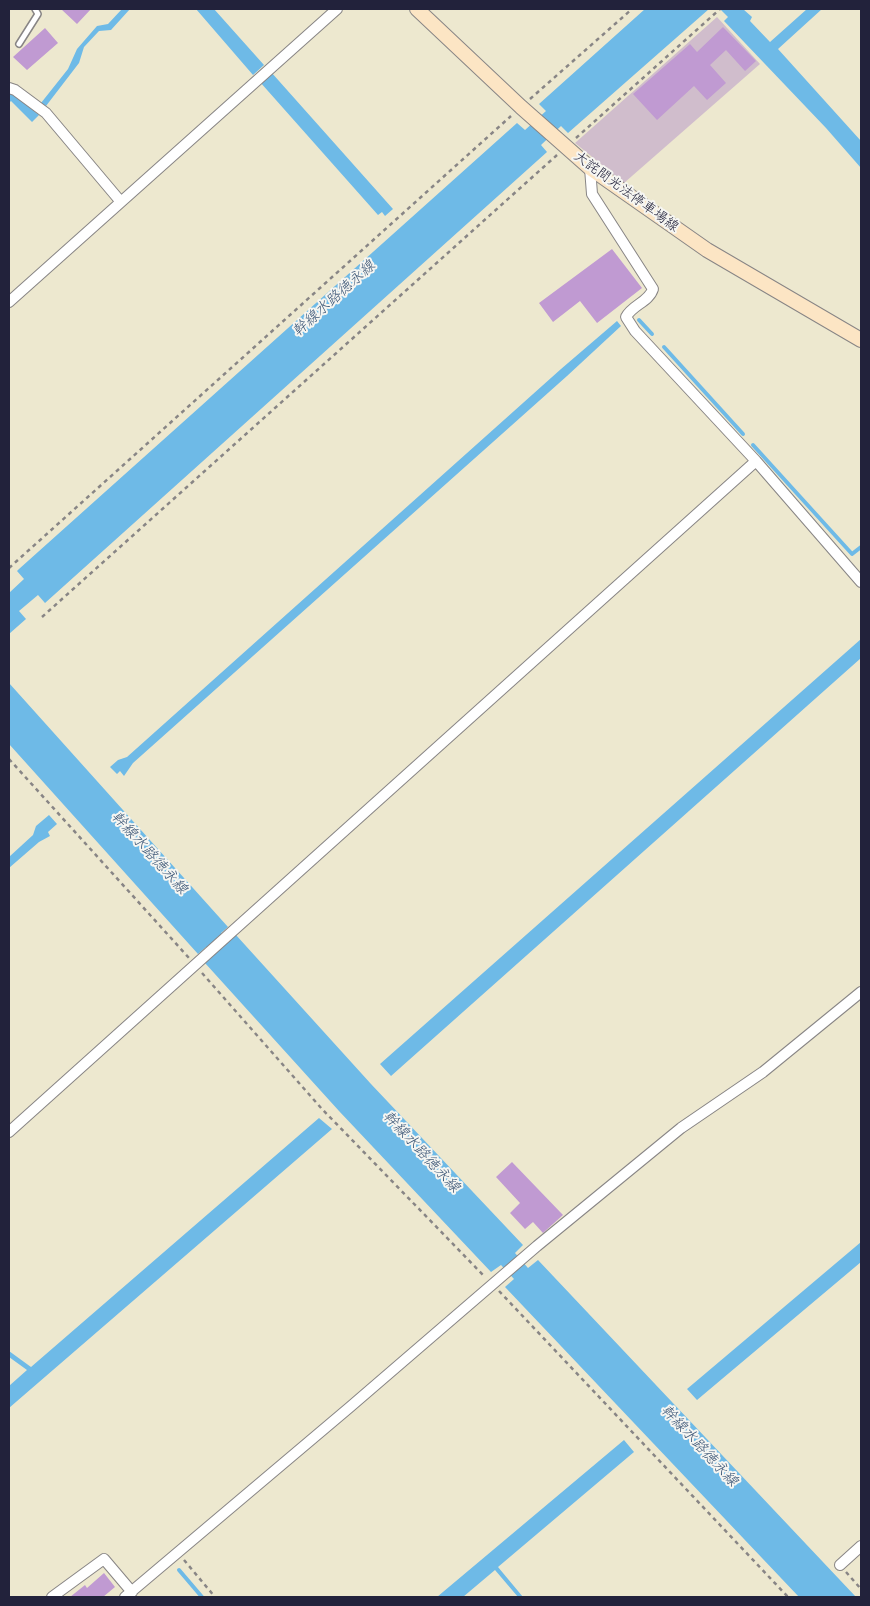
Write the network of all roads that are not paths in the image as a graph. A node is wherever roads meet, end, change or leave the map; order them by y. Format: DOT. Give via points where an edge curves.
graph roads {
  1 [pos="35,9"];
  2 [pos="337,9"];
  3 [pos="417,9"];
  4 [pos="19,44"];
  5 [pos="9,88"];
  6 [pos="590,168"];
  7 [pos="121,202"];
  8 [pos="9,302"];
  9 [pos="861,340"];
  10 [pos="756,462"];
  11 [pos="861,582"];
  12 [pos="861,992"];
  13 [pos="9,1132"];
  14 [pos="861,1546"];
  15 [pos="840,1566"];
  16 [pos="129,1595"];
  17 [pos="52,1597"];
  1 -- 4 [label="lane" via="38,14"];
  2 -- 7 [label="street"];
  3 -- 6 [label="main road, 大詫間光法停車場線"];
  5 -- 7 [label="street" via="46,113"];
  6 -- 9 [label="main road, 大詫間光法停車場線" via="707,250"];
  6 -- 10 [label="street" via="592,194 653,289 651,295 629,310 626,317 635,331"];
  7 -- 8 [label="street"];
  10 -- 11 [label="street"];
  10 -- 13 [label="street"];
  12 -- 16 [label="street" via="763,1072 682,1128 524,1256"];
  14 -- 15 [label="street"];
  16 -- 17 [label="street" via="104,1559"];
}
